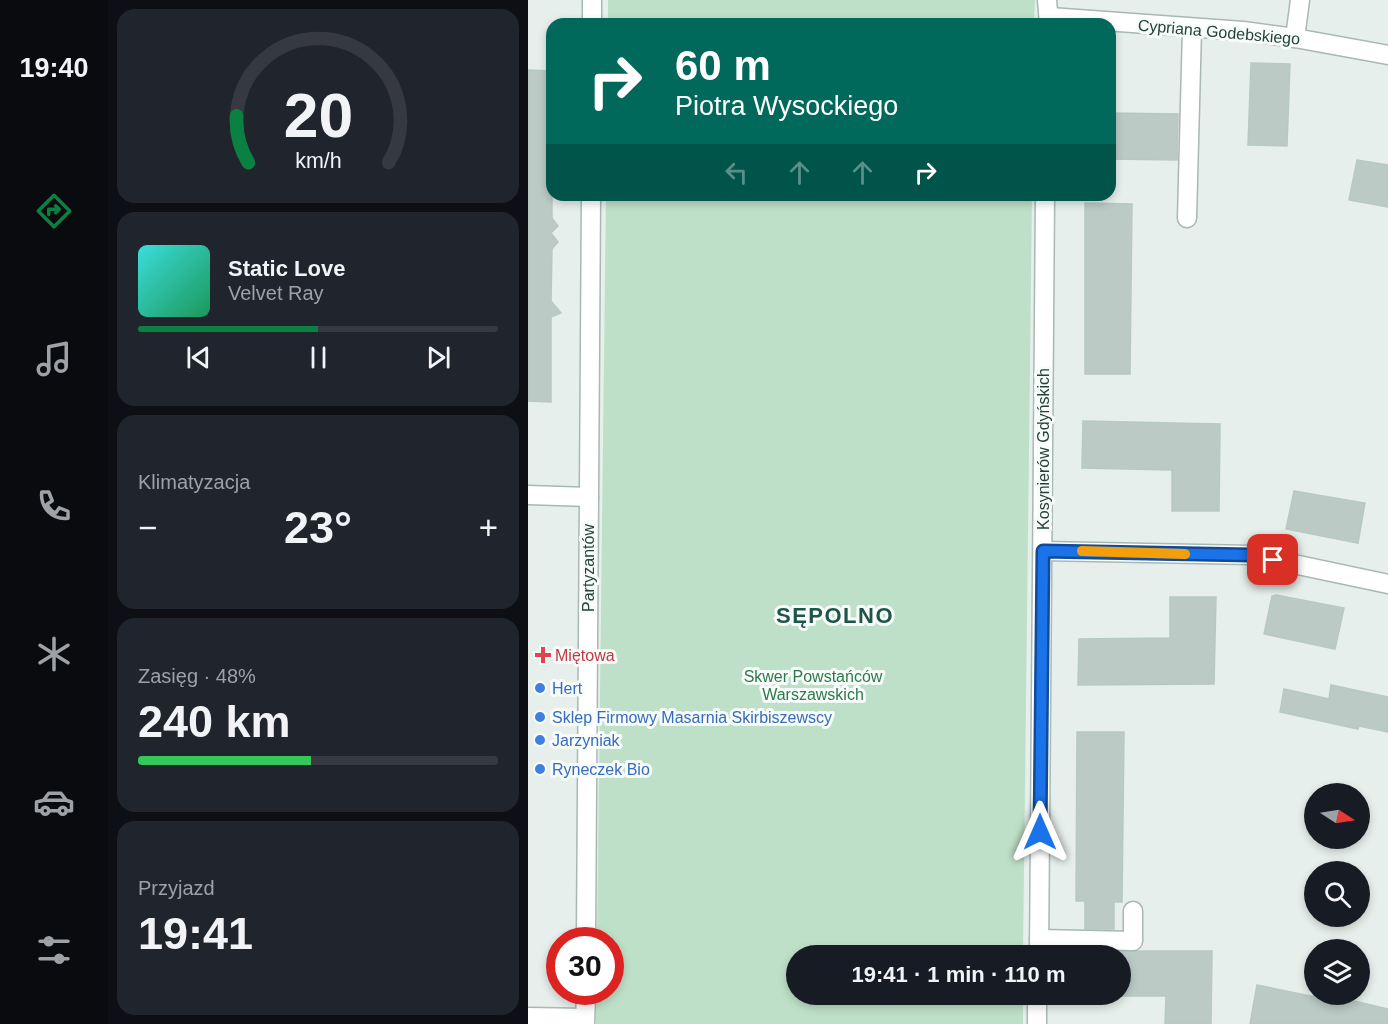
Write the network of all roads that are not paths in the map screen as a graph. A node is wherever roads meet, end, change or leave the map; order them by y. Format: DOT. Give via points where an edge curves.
graph roads {
  1 [pos="592,0"];
  2 [pos="1300,0"];
  3 [pos="1049,14"];
  4 [pos="592,18"];
  5 [pos="1090,18"];
  6 [pos="1116,21"];
  7 [pos="1192,28"];
  8 [pos="1295,38"];
  9 [pos="1388,55"];
  10 [pos="591,201"];
  11 [pos="1045,201"];
  12 [pos="1187,218"];
  13 [pos="528,495"];
  14 [pos="589,497"];
  15 [pos="1043,551"];
  16 [pos="1388,584"];
  17 [pos="1133,911"];
  18 [pos="586,927"];
  19 [pos="1039,945"];
  20 [pos="1070,945"];
  21 [pos="586,1005"];
  22 [pos="1037,1005"];
  23 [pos="528,1017"];
  24 [pos="585,1021"];
  25 [pos="1037,1024"];
  1 -- 4 [label="street"];
  2 -- 8 [label="street"];
  3 -- 5 [label="street, Cypriana Godebskiego"];
  6 -- 7 [label="street, Cypriana Godebskiego"];
  7 -- 8 [label="street, Cypriana Godebskiego"];
  7 -- 12 [label="street"];
  8 -- 9 [label="street, Cypriana Godebskiego"];
  10 -- 14 [label="street, Partyzantów"];
  11 -- 15 [label="street, Kosynierów Gdyńskich"];
  13 -- 14 [label="street"];
  14 -- 18 [label="street, Partyzantów"];
  15 -- 16 [label="street" via="1251,555"];
  15 -- 19 [label="street, Kosynierów Gdyńskich"];
  17 -- 20 [label="street" via="1133,941"];
  21 -- 24 [label="street"];
  22 -- 25 [label="street"];
  23 -- 24 [label="street"];
}
